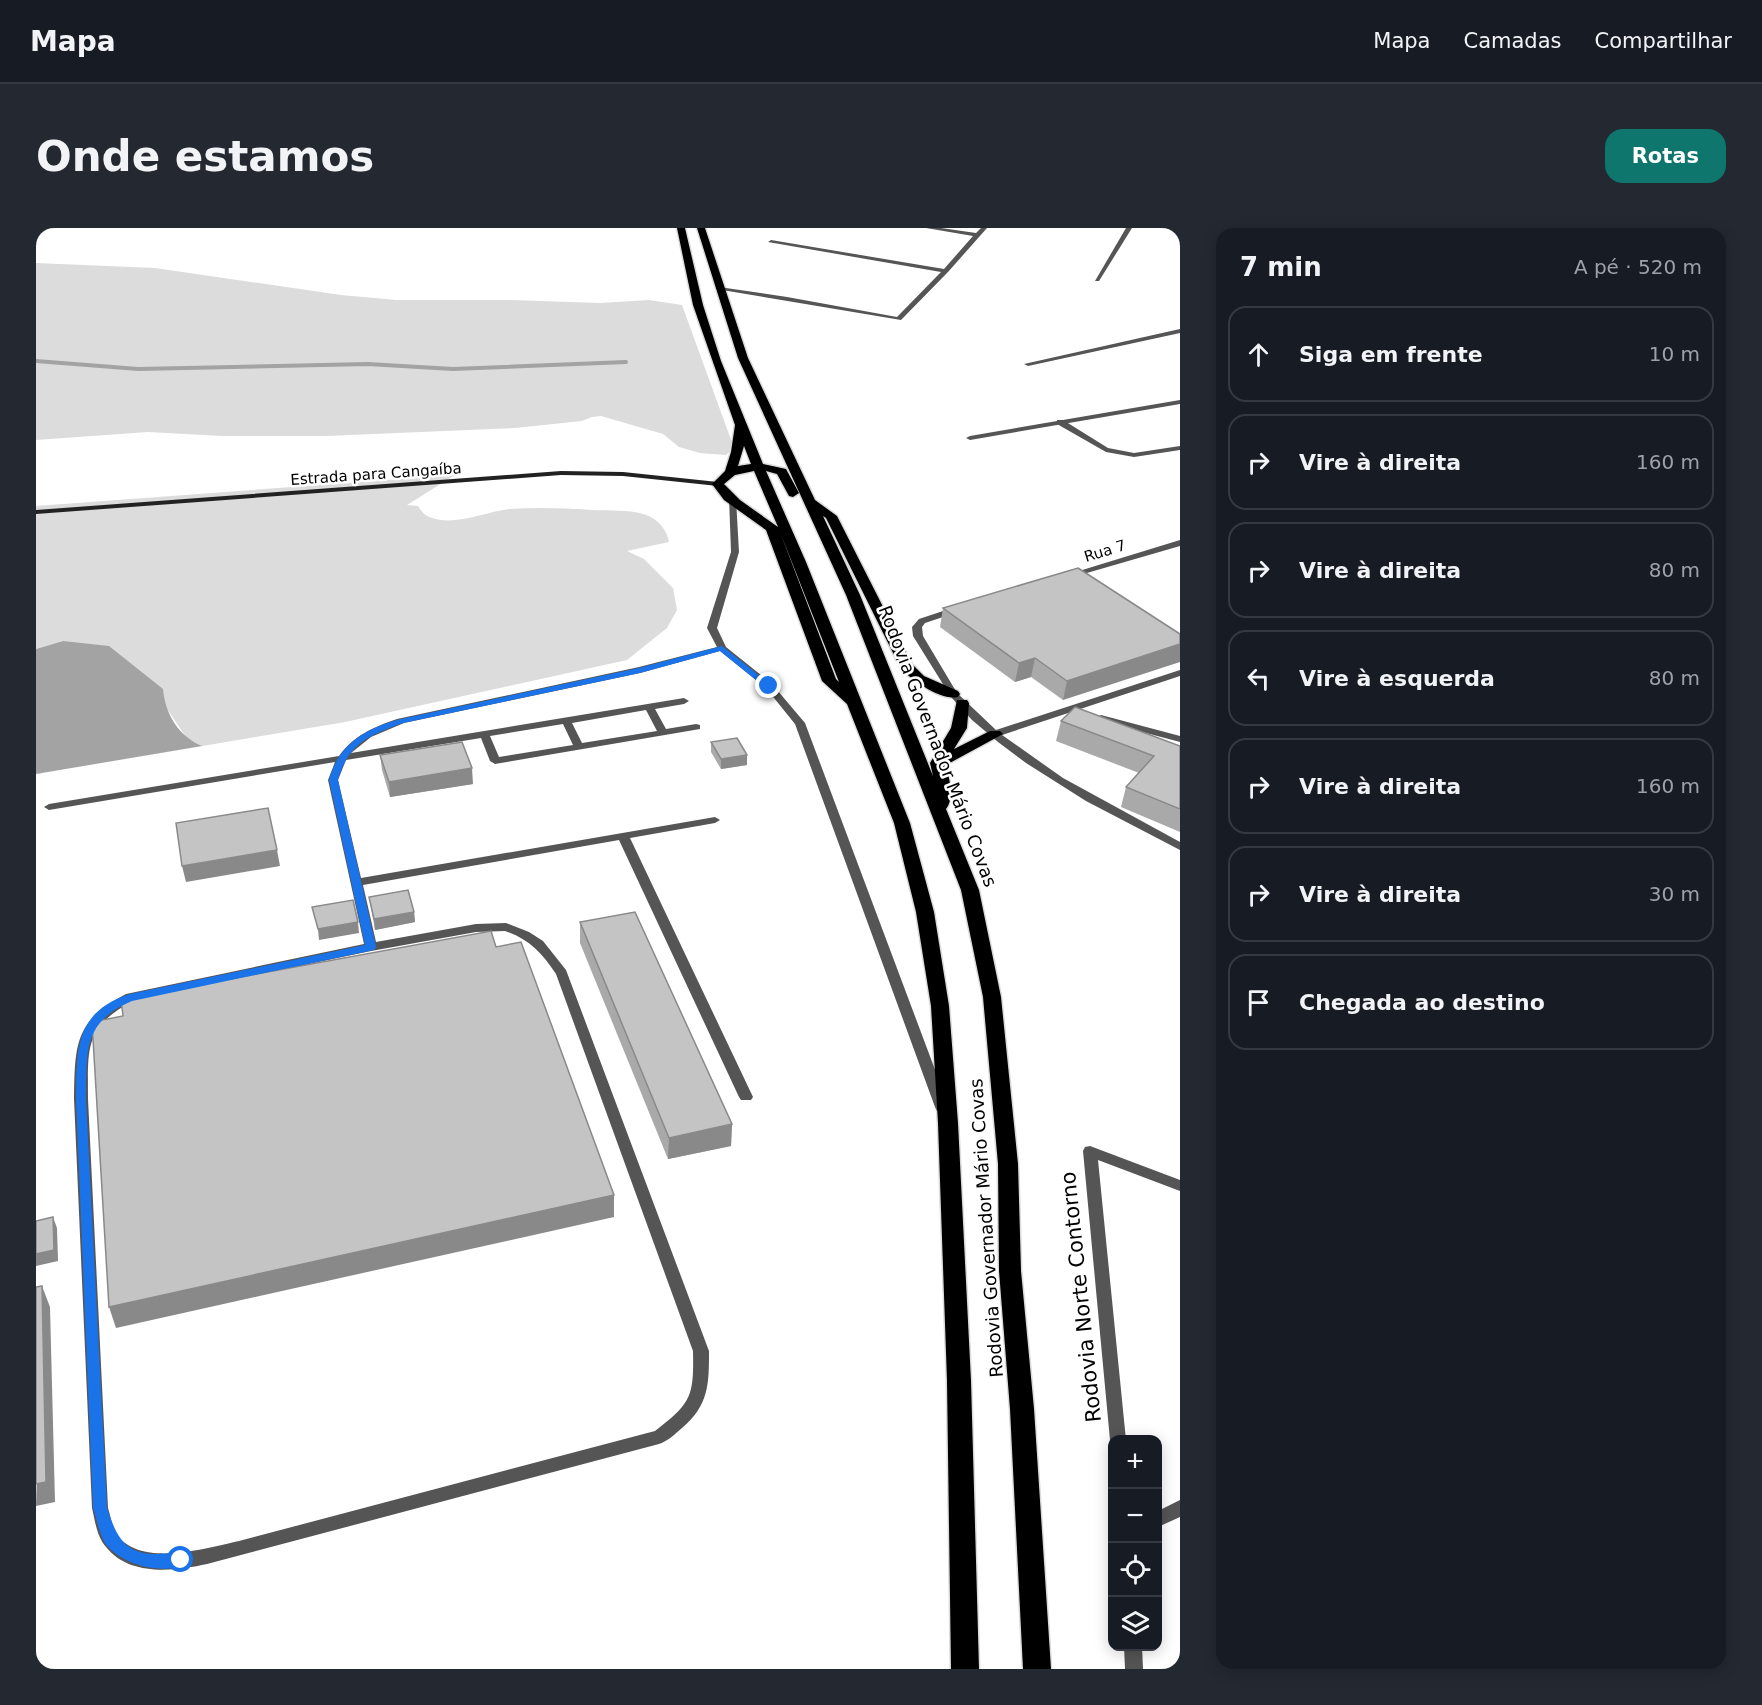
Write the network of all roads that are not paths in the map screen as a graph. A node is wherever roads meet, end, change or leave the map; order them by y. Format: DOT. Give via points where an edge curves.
graph roads {
  1 [pos="681,228"];
  2 [pos="701,228"];
  3 [pos="929,228"];
  4 [pos="984,228"];
  5 [pos="1129,228"];
  6 [pos="977,235"];
  7 [pos="771,242"];
  8 [pos="946,271"];
  9 [pos="1097,280"];
  10 [pos="719,289"];
  11 [pos="1180,331"];
  12 [pos="1028,364"];
  13 [pos="1180,402"];
  14 [pos="1060,422"];
  15 [pos="740,424"];
  16 [pos="970,438"];
  17 [pos="1180,448"];
  18 [pos="760,467"];
  19 [pos="730,473"];
  20 [pos="718,484"];
  21 [pos="732,499"];
  22 [pos="810,502"];
  23 [pos="36,512"];
  24 [pos="1180,543"];
  25 [pos="833,553"];
  26 [pos="1057,579"];
  27 [pos="967,606"];
  28 [pos="722,648"];
  29 [pos="1180,673"];
  30 [pos="958,698"];
  31 [pos="684,701"];
  32 [pos="855,703"];
  33 [pos="649,707"];
  34 [pos="1068,710"];
  35 [pos="566,720"];
  36 [pos="696,727"];
  37 [pos="663,733"];
  38 [pos="484,734"];
  39 [pos="995,734"];
  40 [pos="1180,739"];
  41 [pos="579,747"];
  42 [pos="343,757"];
  43 [pos="938,763"];
  44 [pos="49,807"];
  45 [pos="940,813"];
  46 [pos="715,820"];
  47 [pos="623,836"];
  48 [pos="1180,847"];
  49 [pos="355,883"];
  50 [pos="371,947"];
  51 [pos="746,1097"];
  52 [pos="948,1123"];
  53 [pos="1180,1186"];
  54 [pos="1118,1435"];
  55 [pos="1180,1508"];
  56 [pos="1162,1517"];
  57 [pos="1132,1651"];
  58 [pos="965,1669"];
  59 [pos="1037,1669"];
  60 [pos="1134,1669"];
  1 -- 15 [label="highway, Rodovia Governador Mário Covas" via="698,305"];
  2 -- 10 [label="highway, Rodovia Governador Mário Covas"];
  3 -- 6 [label="street"];
  4 -- 6 [label="street"];
  5 -- 9 [label="street"];
  6 -- 8 [label="street"];
  7 -- 8 [label="street"];
  8 -- 10 [label="street" via="899,319"];
  10 -- 22 [label="highway, Rodovia Governador Mário Covas" via="743,358"];
  11 -- 12 [label="street"];
  13 -- 14 [label="street"];
  14 -- 16 [label="street"];
  14 -- 17 [label="street" via="1106,450 1134,455"];
  15 -- 18 [label="highway, Rodovia Governador Mário Covas"];
  15 -- 19 [label="highway"];
  18 -- 19 [label="highway"];
  18 -- 25 [label="highway" via="782,472 815,542"];
  18 -- 32 [label="highway, Rodovia Governador Mário Covas"];
  19 -- 20 [label="highway"];
  20 -- 21 [label="highway"];
  20 -- 23 [label="street, Estrada para Cangaíba" via="623,474 561,473"];
  21 -- 28 [label="street" via="735,552 712,628"];
  21 -- 32 [label="highway" via="772,528 829,681"];
  22 -- 25 [label="highway, Rodovia Governador Mário Covas"];
  22 -- 30 [label="highway" via="831,516 906,666 919,679"];
  24 -- 26 [label="street, Rua 7"];
  25 -- 45 [label="highway, Rodovia Governador Mário Covas"];
  27 -- 30 [label="street" via="933,616 917,627 918,636"];
  28 -- 42 [label="street" via="640,670 401,721 369,732 353,743"];
  28 -- 52 [label="street" via="769,686 800,723"];
  29 -- 34 [label="street"];
  30 -- 39 [label="street"];
  30 -- 43 [label="highway" via="958,728"];
  31 -- 33 [label="street"];
  32 -- 52 [label="highway, Rodovia Governador Mário Covas" via="902,823 925,912 940,1006"];
  33 -- 35 [label="street"];
  33 -- 37 [label="street"];
  34 -- 39 [label="street"];
  34 -- 40 [label="street"];
  35 -- 38 [label="street"];
  35 -- 41 [label="street"];
  36 -- 37 [label="street"];
  37 -- 41 [label="street"];
  38 -- 41 [label="street" via="495,761"];
  38 -- 42 [label="street"];
  39 -- 43 [label="highway"];
  39 -- 48 [label="street" via="1063,781"];
  42 -- 44 [label="street"];
  42 -- 49 [label="street" via="333,780"];
  43 -- 45 [label="highway" via="943,788"];
  45 -- 59 [label="highway, Rodovia Governador Mário Covas" via="970,890 994,1007 1008,1164 1010,1271"];
  46 -- 47 [label="street"];
  47 -- 49 [label="street"];
  47 -- 51 [label="street"];
  49 -- 50 [label="street"];
  50 -- 50 [label="street" via="476,928 506,927 527,934 544,946 562,973 672,1268 701,1351 702,1388 689,1414 659,1437 239,1550 181,1560 150,1561 129,1555 111,1542 100,1508 81,1099 85,1038 102,1013 130,998"];
  52 -- 58 [label="highway, Rodovia Governador Mário Covas"];
  53 -- 54 [label="street, Rodovia Norte Contorno" via="1090,1151"];
  55 -- 56 [label="street"];
  57 -- 60 [label="street"];
}
